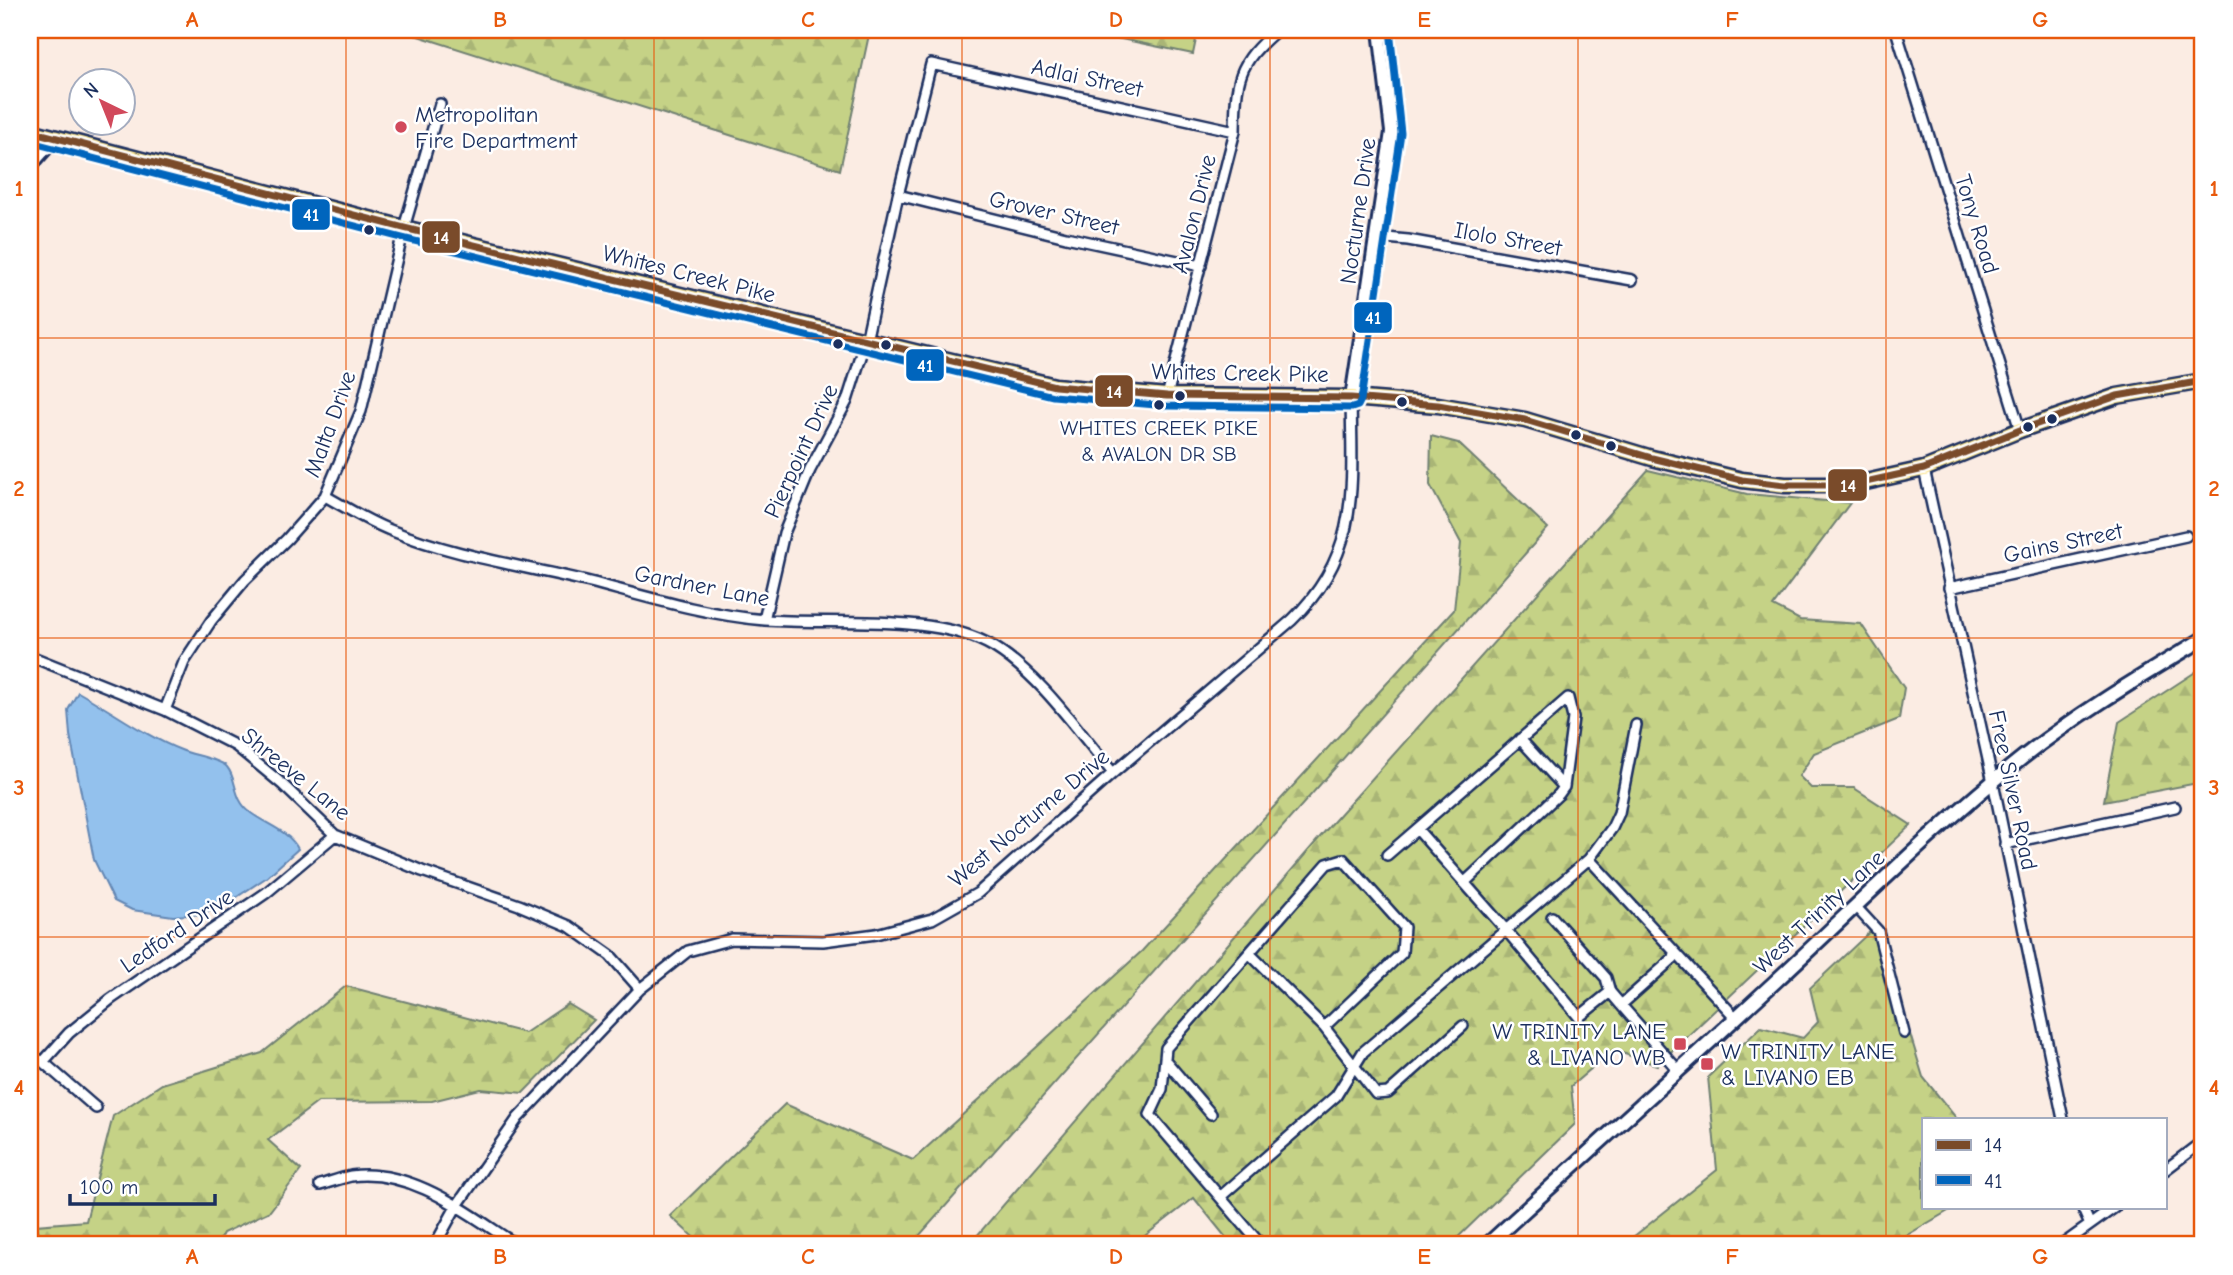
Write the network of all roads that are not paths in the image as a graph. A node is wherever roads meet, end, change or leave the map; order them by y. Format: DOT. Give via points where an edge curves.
graph roads {
  1 [pos="1277,30"];
  2 [pos="1379,30"];
  3 [pos="1896,30"];
  4 [pos="931,64"];
  5 [pos="440,104"];
  6 [pos="30,131"];
  7 [pos="1234,131"];
  8 [pos="55,139"];
  9 [pos="30,167"];
  10 [pos="898,195"];
  11 [pos="404,228"];
  12 [pos="1376,237"];
  13 [pos="1201,266"];
  14 [pos="1632,280"];
  15 [pos="866,341"];
  16 [pos="2203,381"];
  17 [pos="1167,396"];
  18 [pos="1352,398"];
  19 [pos="2020,430"];
  20 [pos="1924,469"];
  21 [pos="325,496"];
  22 [pos="2186,536"];
  23 [pos="1949,588"];
  24 [pos="764,620"];
  25 [pos="2203,639"];
  26 [pos="30,656"];
  27 [pos="165,709"];
  28 [pos="1636,725"];
  29 [pos="1520,739"];
  30 [pos="1113,773"];
  31 [pos="1993,782"];
  32 [pos="1564,787"];
  33 [pos="2175,807"];
  34 [pos="1417,829"];
  35 [pos="335,835"];
  36 [pos="2005,844"];
  37 [pos="1387,855"];
  38 [pos="1589,859"];
  39 [pos="1464,883"];
  40 [pos="1855,906"];
  41 [pos="1552,917"];
  42 [pos="1506,930"];
  43 [pos="1248,953"];
  44 [pos="1677,955"];
  45 [pos="640,989"];
  46 [pos="1610,992"];
  47 [pos="1621,1005"];
  48 [pos="1736,1018"];
  49 [pos="1463,1026"];
  50 [pos="1324,1027"];
  51 [pos="1903,1033"];
  52 [pos="30,1055"];
  53 [pos="1165,1060"];
  54 [pos="43,1062"];
  55 [pos="1355,1064"];
  56 [pos="1678,1070"];
  57 [pos="96,1108"];
  58 [pos="1211,1114"];
  59 [pos="2063,1118"];
  60 [pos="2203,1141"];
  61 [pos="2166,1169"];
  62 [pos="320,1185"];
  63 [pos="1220,1197"];
  64 [pos="456,1207"];
  65 [pos="2082,1208"];
  66 [pos="2114,1208"];
  67 [pos="2090,1225"];
  68 [pos="435,1245"];
  69 [pos="517,1245"];
  70 [pos="1261,1245"];
  71 [pos="1487,1245"];
  72 [pos="2062,1245"];
  1 -- 7 [label="street, Avalon Drive" via="1243,69 1236,89"];
  2 -- 12 [label="street, Nocturne Drive" via="1391,132"];
  3 -- 19 [label="street, Tony Road"];
  4 -- 7 [label="street, Adlai Street"];
  4 -- 10 [label="street, Pierpoint Drive"];
  5 -- 11 [label="street, Malta Drive"];
  6 -- 8 [label="main road, Whites Creek Pike"];
  7 -- 13 [label="street, Avalon Drive"];
  8 -- 9 [label="street"];
  8 -- 11 [label="main road, Whites Creek Pike"];
  10 -- 13 [label="street, Grover Street"];
  10 -- 15 [label="street, Pierpoint Drive"];
  11 -- 15 [label="main road, Whites Creek Pike"];
  11 -- 21 [label="street, Malta Drive" via="361,411"];
  12 -- 14 [label="street, Ilolo Street"];
  12 -- 18 [label="street, Nocturne Drive"];
  13 -- 17 [label="street, Avalon Drive"];
  15 -- 17 [label="main road, Whites Creek Pike" via="1055,386"];
  15 -- 24 [label="street, Pierpoint Drive" via="847,401 810,470 784,533"];
  16 -- 19 [label="main road, Whites Creek Pike" via="2116,396"];
  17 -- 18 [label="main road, Whites Creek Pike"];
  18 -- 20 [label="main road, Whites Creek Pike" via="1438,405 1525,420 1742,480 1852,485"];
  18 -- 30 [label="street, West Nocturne Drive" via="1350,510 1341,549 1323,587 1258,651"];
  19 -- 20 [label="main road, Whites Creek Pike"];
  20 -- 23 [label="street, Free Silver Road"];
  21 -- 24 [label="street, Gardner Lane" via="394,532 474,556"];
  21 -- 27 [label="street, Malta Drive" via="211,621 184,662"];
  22 -- 23 [label="street, Gains Street"];
  23 -- 31 [label="street, Free Silver Road"];
  24 -- 30 [label="street, Gardner Lane" via="929,625 993,646 1033,678"];
  25 -- 31 [label="main road, West Trinity Lane" via="2086,713"];
  26 -- 27 [label="street, Shreeve Lane"];
  27 -- 35 [label="street, Shreeve Lane" via="236,746"];
  28 -- 38 [label="street" via="1619,813"];
  29 -- 32 [label="street"];
  29 -- 32 [label="street" via="1567,698 1573,718"];
  29 -- 34 [label="street"];
  30 -- 45 [label="street, West Nocturne Drive" via="978,893 932,919 876,934 823,941 732,939 688,951"];
  31 -- 36 [label="street, Free Silver Road"];
  31 -- 40 [label="main road, West Trinity Lane"];
  32 -- 39 [label="street"];
  33 -- 36 [label="street"];
  34 -- 37 [label="street"];
  34 -- 39 [label="street"];
  35 -- 45 [label="street, Shreeve Lane" via="569,926 610,955"];
  35 -- 54 [label="street, Ledford Drive" via="266,893 111,999"];
  36 -- 59 [label="street, Free Silver Road"];
  38 -- 42 [label="street"];
  38 -- 44 [label="street"];
  39 -- 42 [label="street"];
  40 -- 48 [label="main road, West Trinity Lane"];
  40 -- 51 [label="street" via="1878,931"];
  41 -- 46 [label="street" via="1606,978"];
  42 -- 46 [label="street" via="1579,1017"];
  42 -- 55 [label="street" via="1363,1052"];
  43 -- 50 [label="street"];
  43 -- 50 [label="street" via="1327,864 1343,859 1404,927 1404,941 1402,953"];
  43 -- 53 [label="street" via="1166,1048"];
  44 -- 47 [label="street"];
  44 -- 48 [label="street"];
  45 -- 64 [label="street, West Nocturne Drive" via="518,1118"];
  46 -- 47 [label="street"];
  47 -- 56 [label="street"];
  48 -- 56 [label="main road, West Trinity Lane"];
  49 -- 55 [label="street" via="1388,1093 1377,1094"];
  50 -- 55 [label="street"];
  52 -- 54 [label="street"];
  53 -- 58 [label="street"];
  53 -- 63 [label="street" via="1163,1089 1150,1115"];
  54 -- 57 [label="street"];
  55 -- 63 [label="street" via="1336,1096"];
  56 -- 71 [label="main road, West Trinity Lane"];
  60 -- 61 [label="street"];
  62 -- 64 [label="street" via="375,1175 408,1181"];
  63 -- 70 [label="street"];
  64 -- 68 [label="street, West Nocturne Drive"];
  64 -- 69 [label="street"];
  65 -- 67 [label="street"];
  66 -- 67 [label="street"];
  67 -- 72 [label="street"];
}
